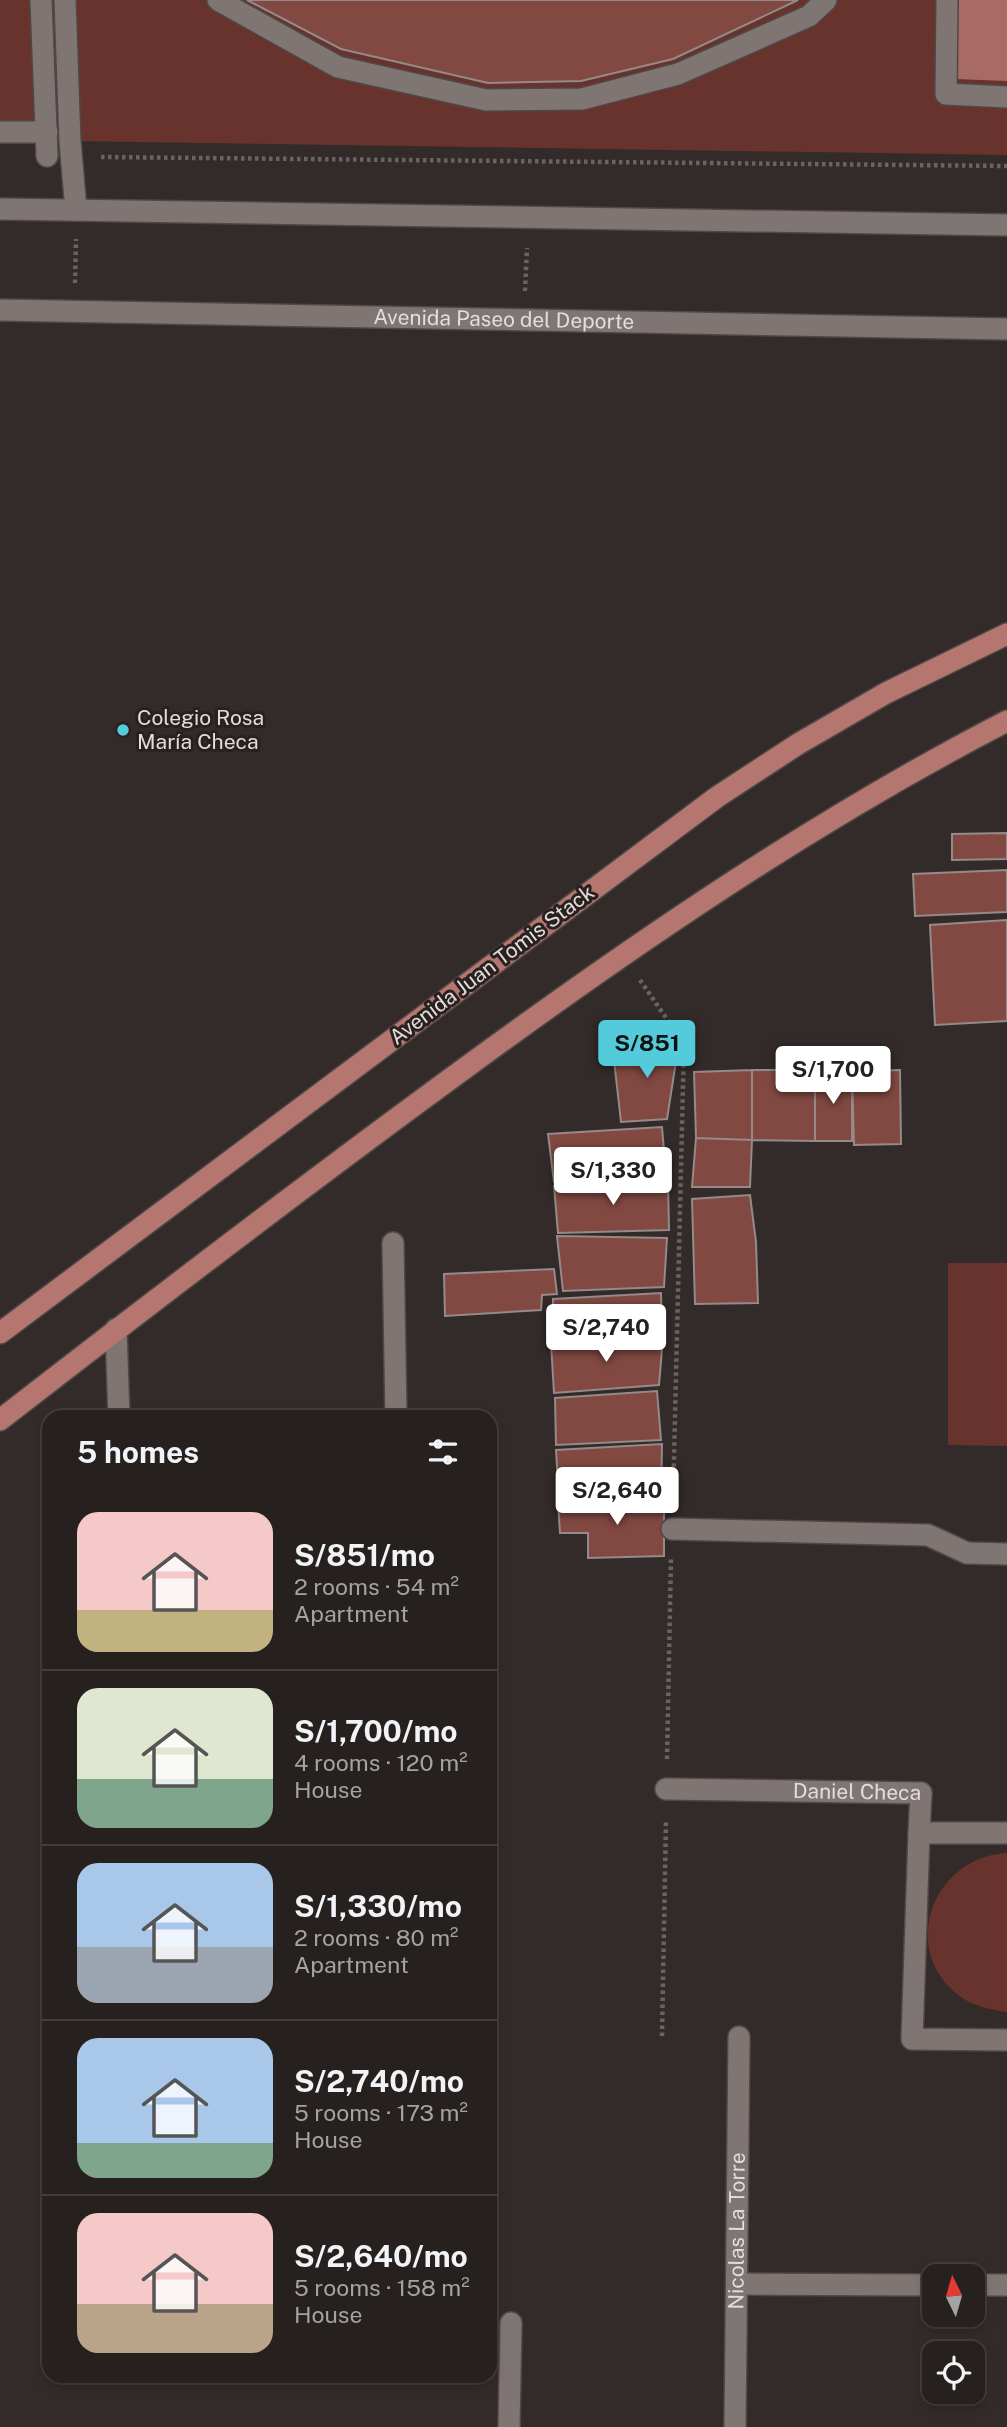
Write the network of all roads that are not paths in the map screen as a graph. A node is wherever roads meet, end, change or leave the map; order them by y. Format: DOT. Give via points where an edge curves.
graph roads {
  1 [pos="41,0"];
  2 [pos="65,0"];
  3 [pos="218,0"];
  4 [pos="826,0"];
  5 [pos="947,0"];
  6 [pos="1007,97"];
  7 [pos="0,132"];
  8 [pos="47,132"];
  9 [pos="47,156"];
  10 [pos="0,209"];
  11 [pos="76,210"];
  12 [pos="1007,225"];
  13 [pos="0,310"];
  14 [pos="1007,329"];
  15 [pos="1007,634"];
  16 [pos="1007,721"];
  17 [pos="393,1243"];
  18 [pos="116,1329"];
  19 [pos="0,1333"];
  20 [pos="118,1410"];
  21 [pos="396,1410"];
  22 [pos="0,1420"];
  23 [pos="672,1529"];
  24 [pos="1007,1554"];
  25 [pos="666,1789"];
  26 [pos="919,1833"];
  27 [pos="1007,1833"];
  28 [pos="739,2037"];
  29 [pos="1007,2040"];
  30 [pos="737,2284"];
  31 [pos="922,2285"];
  32 [pos="985,2285"];
  33 [pos="1007,2285"];
  34 [pos="511,2323"];
  35 [pos="509,2427"];
  36 [pos="735,2427"];
  1 -- 8 [label="street"];
  2 -- 11 [label="street"];
  3 -- 4 [label="street" via="338,67 486,100 582,99 678,74 809,16"];
  5 -- 6 [label="street" via="946,94"];
  7 -- 8 [label="street"];
  8 -- 9 [label="street"];
  10 -- 11 [label="street"];
  11 -- 12 [label="street"];
  13 -- 14 [label="street, Avenida Paseo del Deporte"];
  15 -- 19 [label="main road, Avenida Juan Tomis Stack" via="886,694 718,797"];
  16 -- 18 [label="main road" via="855,804 622,955"];
  17 -- 21 [label="street"];
  18 -- 20 [label="street"];
  18 -- 22 [label="main road"];
  23 -- 24 [label="street" via="928,1535 967,1553"];
  25 -- 26 [label="street, Daniel Checa" via="921,1793"];
  26 -- 27 [label="street, Daniel Checa"];
  26 -- 29 [label="street" via="912,2039"];
  28 -- 30 [label="street, Nicolas La Torre"];
  30 -- 31 [label="street"];
  30 -- 36 [label="street, Nicolas La Torre"];
  32 -- 33 [label="street"];
  34 -- 35 [label="street"];
}
